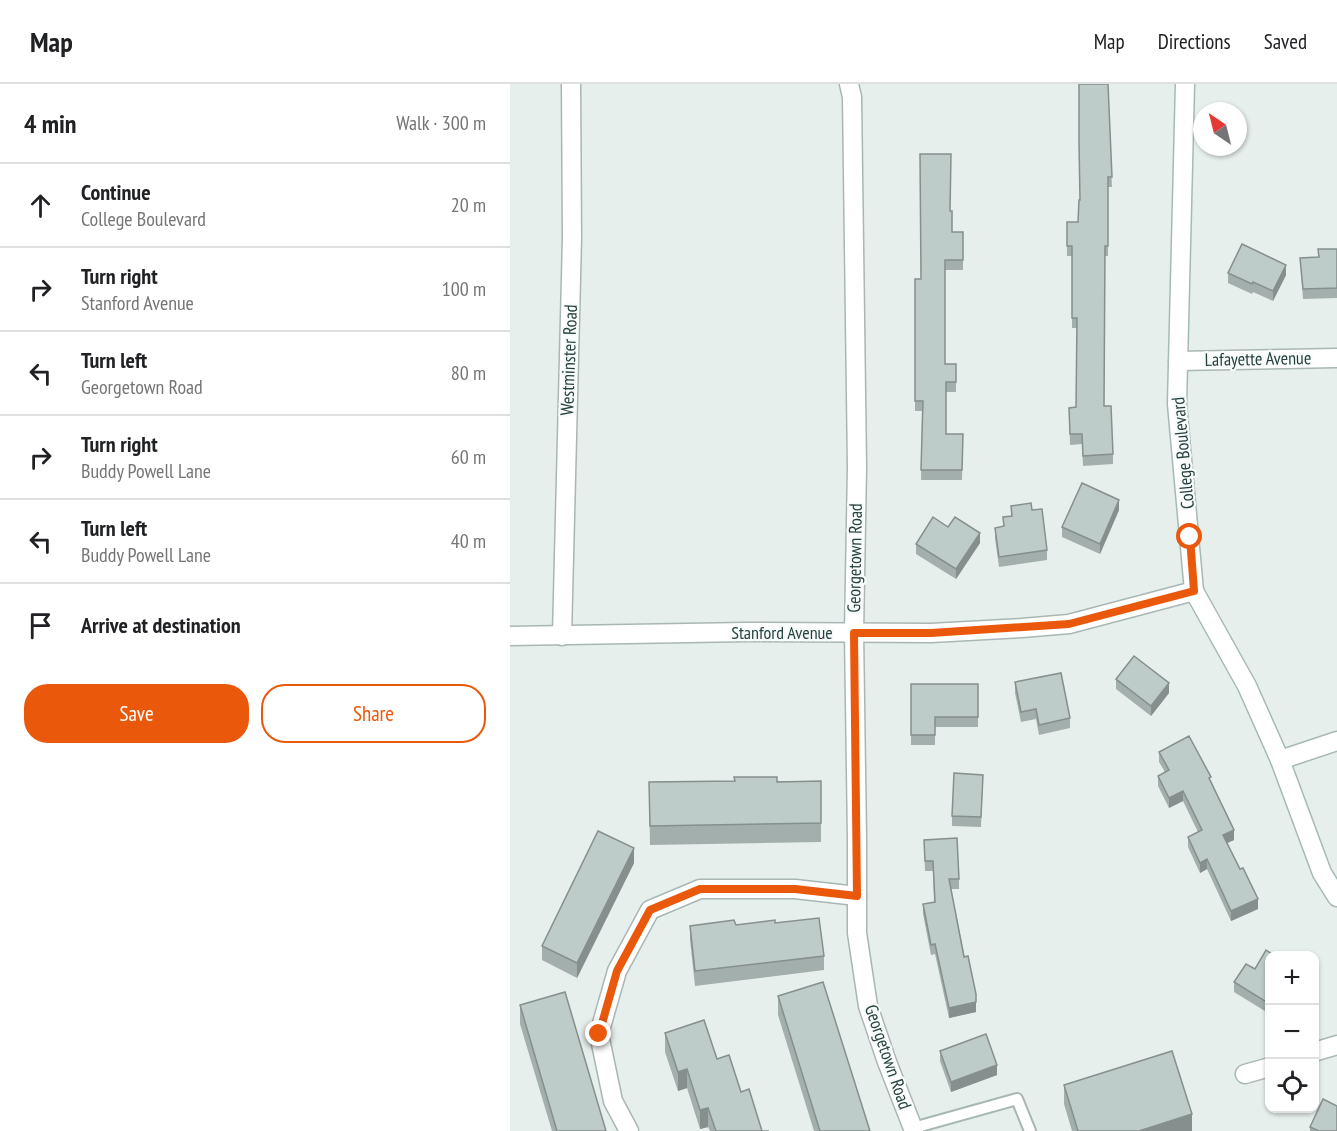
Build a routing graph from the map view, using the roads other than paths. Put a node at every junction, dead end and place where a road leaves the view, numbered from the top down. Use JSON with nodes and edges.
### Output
{"nodes":[{"id":1,"x":571,"y":84,"type":"edge"},
{"id":2,"x":849,"y":84,"type":"edge"},
{"id":3,"x":1185,"y":84,"type":"edge"},
{"id":4,"x":1337,"y":358,"type":"edge"},
{"id":5,"x":1178,"y":361,"type":"junction"},
{"id":6,"x":1194,"y":591,"type":"junction"},
{"id":7,"x":854,"y":633,"type":"junction"},
{"id":8,"x":510,"y":636,"type":"edge"},
{"id":9,"x":562,"y":636,"type":"junction"},
{"id":10,"x":1337,"y":741,"type":"edge"},
{"id":11,"x":1280,"y":760,"type":"junction"},
{"id":12,"x":857,"y":896,"type":"junction"},
{"id":13,"x":1337,"y":897,"type":"edge"},
{"id":14,"x":1337,"y":1045,"type":"edge"},
{"id":15,"x":1319,"y":1050,"type":"edge"},
{"id":16,"x":1265,"y":1067,"type":"edge"},
{"id":17,"x":1245,"y":1074,"type":"dead end"},
{"id":18,"x":914,"y":1130,"type":"edge"},
{"id":19,"x":629,"y":1131,"type":"edge"},
{"id":20,"x":1030,"y":1131,"type":"edge"}],
"edges":[{"from":1,"to":9,"type":"street","name":"Westminster Road"},
{"from":2,"to":7,"type":"street","name":"Georgetown Road"},
{"from":3,"to":5,"type":"street","name":"College Boulevard"},
{"from":4,"to":5,"type":"street","name":"Lafayette Avenue"},
{"from":5,"to":6,"type":"street","name":"College Boulevard"},
{"from":6,"to":7,"type":"street","name":"Stanford Avenue"},
{"from":6,"to":11,"type":"street","name":"College Boulevard"},
{"from":7,"to":9,"type":"street","name":"Stanford Avenue"},
{"from":7,"to":12,"type":"street","name":"Georgetown Road"},
{"from":8,"to":9,"type":"street","name":"Stanford Avenue"},
{"from":10,"to":11,"type":"street"},
{"from":11,"to":13,"type":"street","name":"College Boulevard"},
{"from":12,"to":18,"type":"street","name":"Georgetown Road"},
{"from":12,"to":19,"type":"street"},
{"from":14,"to":15,"type":"street"},
{"from":16,"to":17,"type":"street"},
{"from":18,"to":20,"type":"lane"}]}
